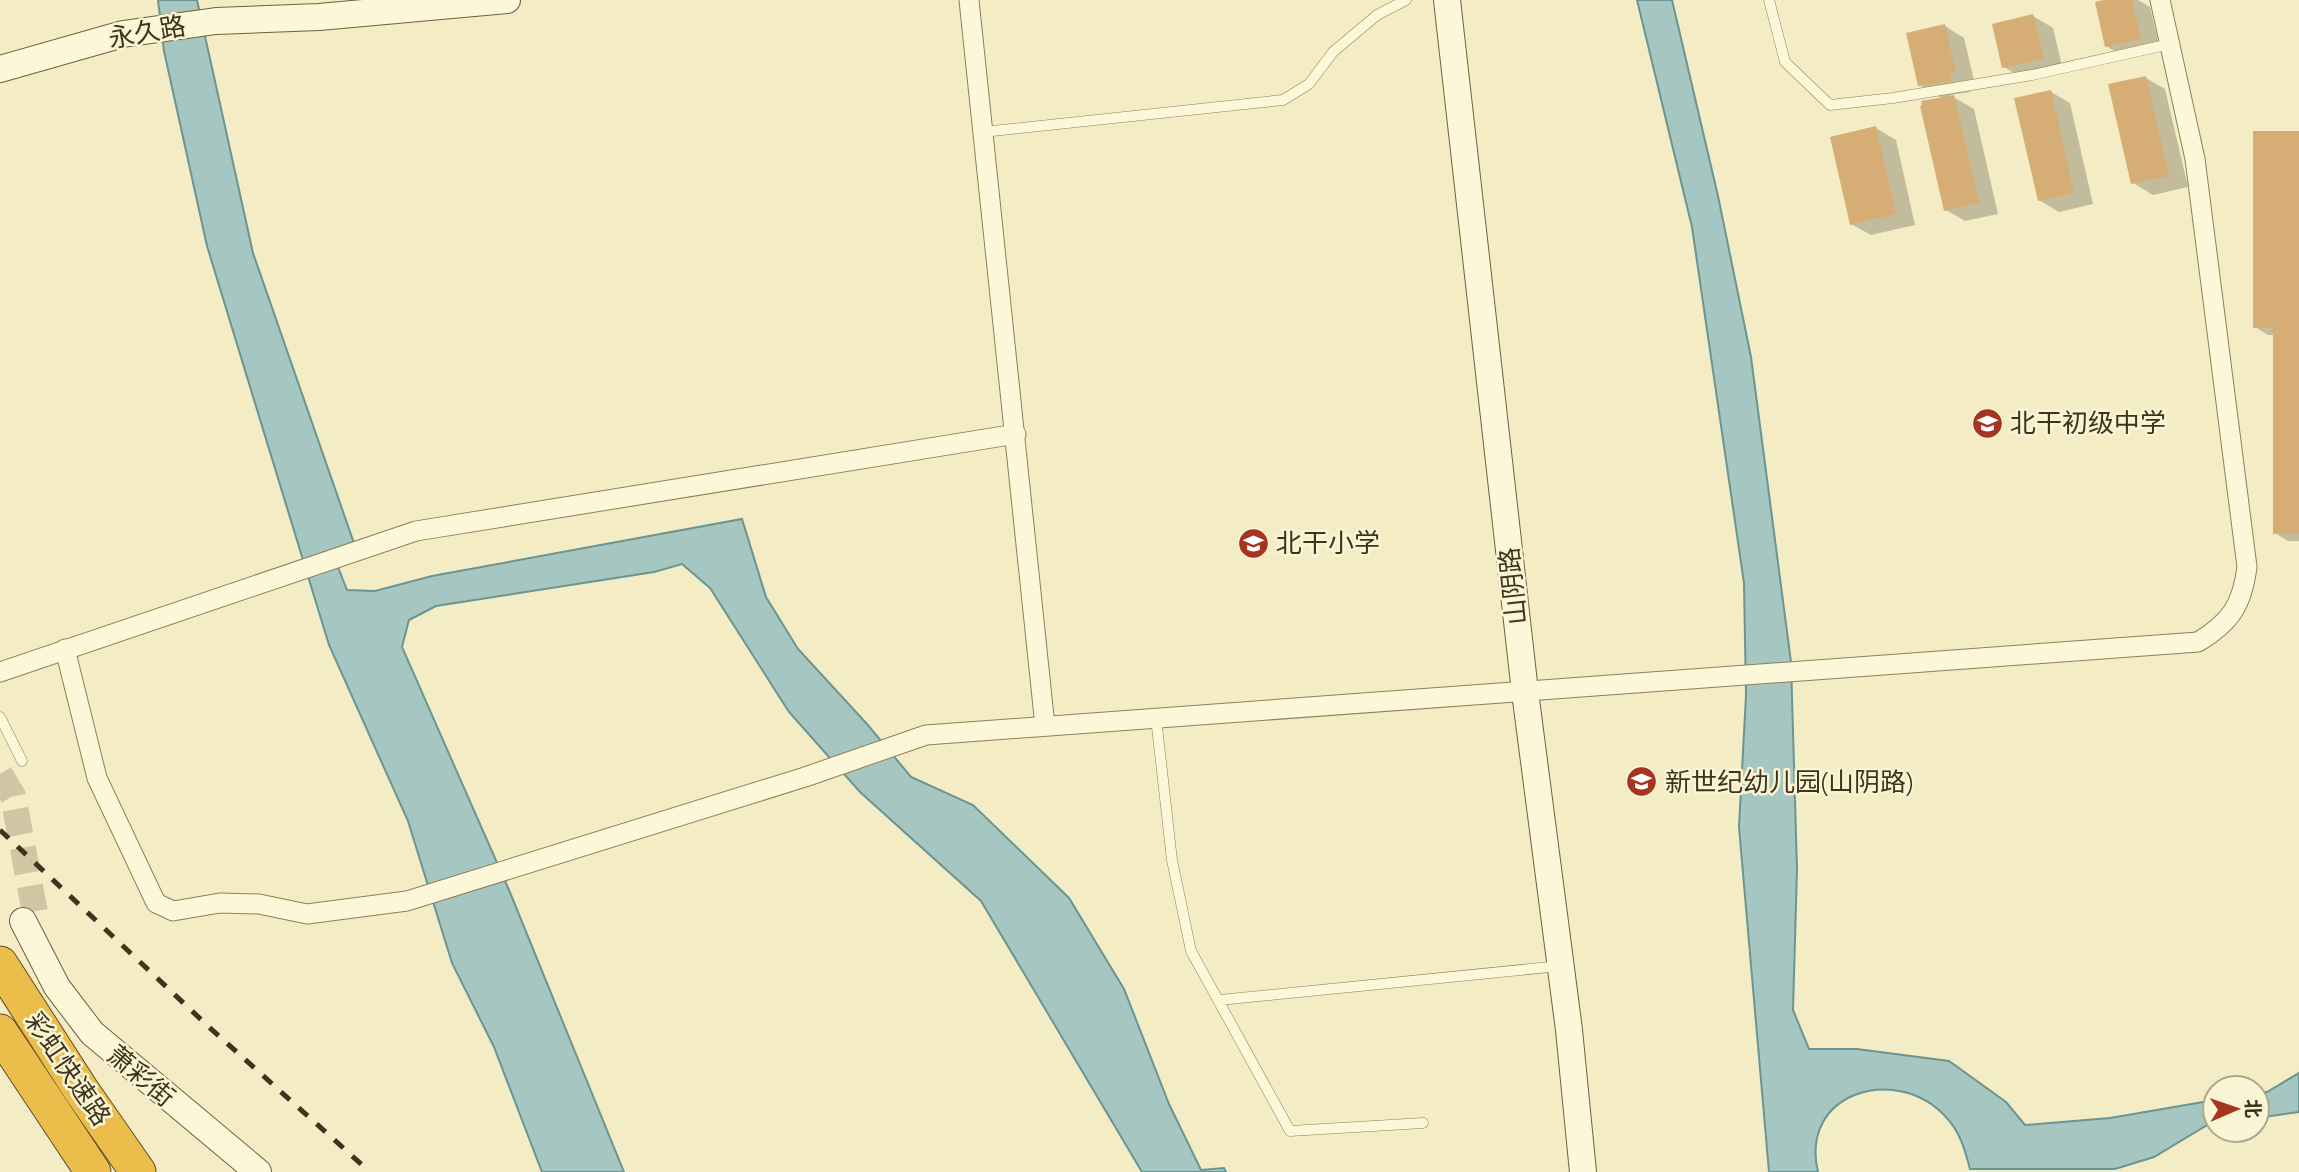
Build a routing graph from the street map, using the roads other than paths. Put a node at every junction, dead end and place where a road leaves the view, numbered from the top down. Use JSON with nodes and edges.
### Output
{"nodes":[{"id":1,"x":507,"y":0,"type":"edge"},
{"id":2,"x":969,"y":0,"type":"edge"},
{"id":3,"x":1406,"y":0,"type":"edge"},
{"id":4,"x":1447,"y":0,"type":"edge"},
{"id":5,"x":1769,"y":0,"type":"edge"},
{"id":6,"x":2160,"y":0,"type":"edge"},
{"id":7,"x":2169,"y":44,"type":"junction"},
{"id":8,"x":0,"y":69,"type":"edge"},
{"id":9,"x":983,"y":132,"type":"junction"},
{"id":10,"x":1016,"y":434,"type":"junction"},
{"id":11,"x":65,"y":649,"type":"junction"},
{"id":12,"x":0,"y":672,"type":"edge"},
{"id":13,"x":1525,"y":692,"type":"junction"},
{"id":14,"x":0,"y":716,"type":"edge"},
{"id":15,"x":1156,"y":718,"type":"junction"},
{"id":16,"x":1045,"y":726,"type":"junction"},
{"id":17,"x":22,"y":761,"type":"dead end"},
{"id":18,"x":29,"y":919,"type":"tunnel mouth"},
{"id":19,"x":0,"y":964,"type":"edge"},
{"id":20,"x":1560,"y":966,"type":"junction"},
{"id":21,"x":1220,"y":1000,"type":"junction"},
{"id":22,"x":0,"y":1032,"type":"edge"},
{"id":23,"x":1423,"y":1123,"type":"dead end"},
{"id":24,"x":93,"y":1172,"type":"edge"},
{"id":25,"x":138,"y":1172,"type":"edge"},
{"id":26,"x":258,"y":1172,"type":"edge"},
{"id":27,"x":1583,"y":1172,"type":"edge"}],
"edges":[{"from":1,"to":8,"type":"main road","name":"永久路"},
{"from":2,"to":9,"type":"street"},
{"from":3,"to":9,"type":"lane"},
{"from":4,"to":13,"type":"main road","name":"山阴路"},
{"from":5,"to":7,"type":"lane"},
{"from":6,"to":7,"type":"street"},
{"from":7,"to":13,"type":"street"},
{"from":9,"to":10,"type":"street"},
{"from":10,"to":11,"type":"street"},
{"from":10,"to":16,"type":"street"},
{"from":11,"to":12,"type":"street"},
{"from":11,"to":16,"type":"street"},
{"from":13,"to":15,"type":"street"},
{"from":13,"to":20,"type":"main road","name":"山阴路"},
{"from":14,"to":17,"type":"lane"},
{"from":15,"to":16,"type":"street"},
{"from":15,"to":21,"type":"lane"},
{"from":18,"to":26,"type":"main road","name":"萧彩街"},
{"from":19,"to":25,"type":"highway","name":"彩虹快速路"},
{"from":20,"to":21,"type":"lane"},
{"from":20,"to":27,"type":"main road","name":"山阴路"},
{"from":21,"to":23,"type":"lane"},
{"from":22,"to":24,"type":"highway","name":"彩虹快速路"}]}
